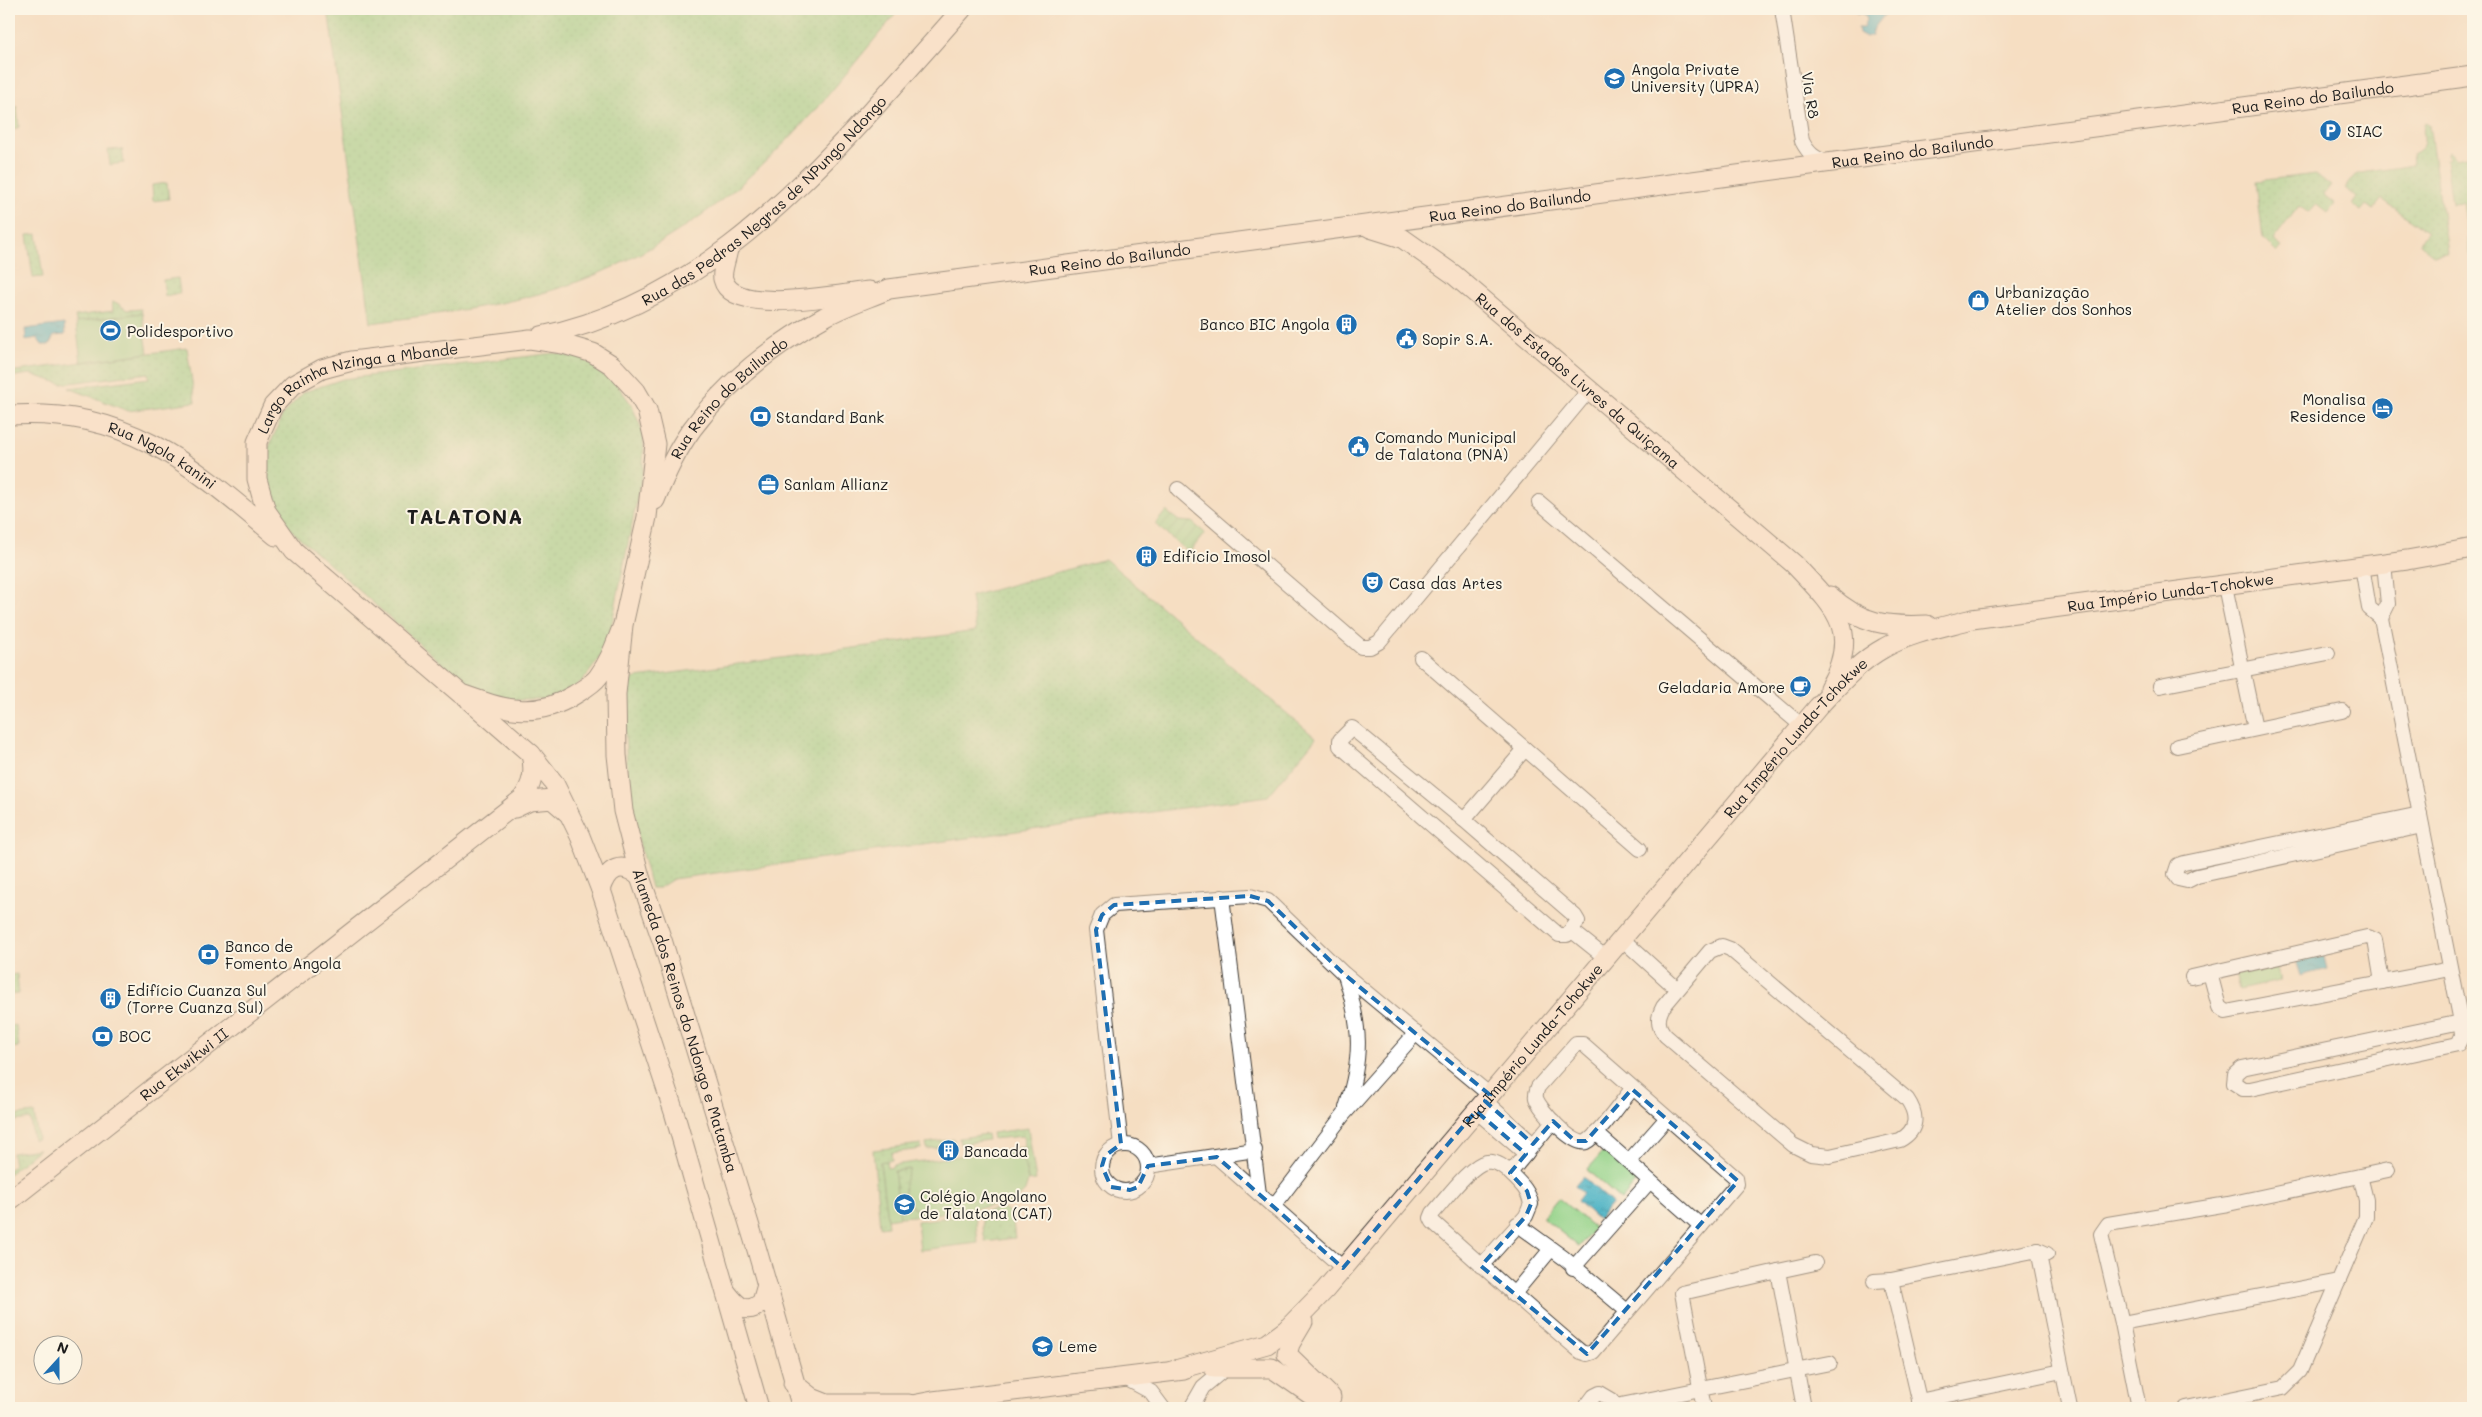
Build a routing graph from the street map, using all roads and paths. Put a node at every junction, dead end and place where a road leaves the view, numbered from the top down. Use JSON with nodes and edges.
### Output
{"nodes":[{"id":1,"x":962,"y":9,"type":"edge"},
{"id":2,"x":1782,"y":9,"type":"edge"},
{"id":3,"x":2473,"y":76,"type":"edge"},
{"id":4,"x":1838,"y":163,"type":"junction"},
{"id":5,"x":1347,"y":228,"type":"junction"},
{"id":6,"x":728,"y":249,"type":"junction"},
{"id":7,"x":889,"y":289,"type":"junction"},
{"id":8,"x":530,"y":339,"type":"junction"},
{"id":9,"x":1589,"y":390,"type":"junction"},
{"id":10,"x":9,"y":415,"type":"edge"},
{"id":11,"x":1178,"y":489,"type":"dead end"},
{"id":12,"x":1539,"y":502,"type":"dead end"},
{"id":13,"x":647,"y":517,"type":"junction"},
{"id":14,"x":2473,"y":548,"type":"edge"},
{"id":15,"x":294,"y":551,"type":"junction"},
{"id":16,"x":2384,"y":563,"type":"junction"},
{"id":17,"x":1794,"y":564,"type":"junction"},
{"id":18,"x":2362,"y":566,"type":"junction"},
{"id":19,"x":2225,"y":586,"type":"junction"},
{"id":20,"x":2381,"y":618,"type":"junction"},
{"id":21,"x":1972,"y":619,"type":"junction"},
{"id":22,"x":623,"y":625,"type":"junction"},
{"id":23,"x":2328,"y":653,"type":"dead end"},
{"id":24,"x":1421,"y":658,"type":"dead end"},
{"id":25,"x":2242,"y":670,"type":"junction"},
{"id":26,"x":2160,"y":686,"type":"dead end"},
{"id":27,"x":462,"y":694,"type":"junction"},
{"id":28,"x":1818,"y":707,"type":"junction"},
{"id":29,"x":2342,"y":711,"type":"dead end"},
{"id":30,"x":1802,"y":726,"type":"junction"},
{"id":31,"x":2255,"y":730,"type":"junction"},
{"id":32,"x":2177,"y":746,"type":"dead end"},
{"id":33,"x":1525,"y":748,"type":"junction"},
{"id":34,"x":531,"y":754,"type":"junction"},
{"id":35,"x":500,"y":816,"type":"junction"},
{"id":36,"x":573,"y":818,"type":"junction"},
{"id":37,"x":1464,"y":820,"type":"junction"},
{"id":38,"x":2421,"y":820,"type":"junction"},
{"id":39,"x":1640,"y":849,"type":"dead end"},
{"id":40,"x":640,"y":877,"type":"junction"},
{"id":41,"x":601,"y":890,"type":"junction"},
{"id":42,"x":1222,"y":897,"type":"junction"},
{"id":43,"x":1571,"y":930,"type":"junction"},
{"id":44,"x":1622,"y":939,"type":"junction"},
{"id":45,"x":1606,"y":958,"type":"junction"},
{"id":46,"x":2450,"y":969,"type":"junction"},
{"id":47,"x":2210,"y":973,"type":"junction"},
{"id":48,"x":1344,"y":974,"type":"junction"},
{"id":49,"x":2192,"y":977,"type":"dead end"},
{"id":50,"x":2382,"y":982,"type":"junction"},
{"id":51,"x":1676,"y":988,"type":"junction"},
{"id":52,"x":2461,"y":1022,"type":"junction"},
{"id":53,"x":1416,"y":1033,"type":"junction"},
{"id":54,"x":1632,"y":1089,"type":"junction"},
{"id":55,"x":1484,"y":1102,"type":"junction"},
{"id":56,"x":1344,"y":1114,"type":"junction"},
{"id":57,"x":1667,"y":1118,"type":"junction"},
{"id":58,"x":1553,"y":1121,"type":"junction"},
{"id":59,"x":1596,"y":1133,"type":"junction"},
{"id":60,"x":1121,"y":1145,"type":"junction"},
{"id":61,"x":1530,"y":1149,"type":"junction"},
{"id":62,"x":1255,"y":1150,"type":"junction"},
{"id":63,"x":1217,"y":1157,"type":"junction"},
{"id":64,"x":1629,"y":1161,"type":"junction"},
{"id":65,"x":1148,"y":1166,"type":"junction"},
{"id":66,"x":2388,"y":1170,"type":"dead end"},
{"id":67,"x":1510,"y":1173,"type":"junction"},
{"id":68,"x":2360,"y":1176,"type":"junction"},
{"id":69,"x":1650,"y":1182,"type":"junction"},
{"id":70,"x":1259,"y":1194,"type":"junction"},
{"id":71,"x":9,"y":1201,"type":"edge"},
{"id":72,"x":1273,"y":1207,"type":"junction"},
{"id":73,"x":1517,"y":1224,"type":"junction"},
{"id":74,"x":1701,"y":1226,"type":"junction"},
{"id":75,"x":1551,"y":1249,"type":"junction"},
{"id":76,"x":1814,"y":1263,"type":"dead end"},
{"id":77,"x":1481,"y":1266,"type":"junction"},
{"id":78,"x":1344,"y":1268,"type":"junction"},
{"id":79,"x":1573,"y":1268,"type":"junction"},
{"id":80,"x":1778,"y":1271,"type":"junction"},
{"id":81,"x":1891,"y":1280,"type":"junction"},
{"id":82,"x":1874,"y":1281,"type":"dead end"},
{"id":83,"x":2339,"y":1281,"type":"junction"},
{"id":84,"x":767,"y":1285,"type":"junction"},
{"id":85,"x":1325,"y":1290,"type":"junction"},
{"id":86,"x":726,"y":1292,"type":"junction"},
{"id":87,"x":1513,"y":1295,"type":"junction"},
{"id":88,"x":1627,"y":1311,"type":"junction"},
{"id":89,"x":2122,"y":1323,"type":"junction"},
{"id":90,"x":1267,"y":1344,"type":"junction"},
{"id":91,"x":1287,"y":1354,"type":"junction"},
{"id":92,"x":1830,"y":1363,"type":"dead end"},
{"id":93,"x":1227,"y":1366,"type":"junction"},
{"id":94,"x":1272,"y":1368,"type":"junction"},
{"id":95,"x":1795,"y":1370,"type":"junction"},
{"id":96,"x":1172,"y":1371,"type":"junction"},
{"id":97,"x":2062,"y":1371,"type":"junction"},
{"id":98,"x":1127,"y":1379,"type":"junction"},
{"id":99,"x":793,"y":1383,"type":"junction"},
{"id":100,"x":1699,"y":1388,"type":"junction"},
{"id":101,"x":918,"y":1404,"type":"junction"},
{"id":102,"x":1920,"y":1404,"type":"edge"},
{"id":103,"x":1589,"y":1405,"type":"edge"},
{"id":104,"x":1616,"y":1407,"type":"edge"},
{"id":105,"x":759,"y":1408,"type":"edge"},
{"id":106,"x":802,"y":1408,"type":"edge"},
{"id":107,"x":896,"y":1408,"type":"edge"},
{"id":108,"x":1163,"y":1408,"type":"edge"},
{"id":109,"x":1190,"y":1408,"type":"edge"},
{"id":110,"x":1330,"y":1408,"type":"edge"},
{"id":111,"x":1343,"y":1408,"type":"edge"},
{"id":112,"x":1704,"y":1408,"type":"edge"},
{"id":113,"x":1804,"y":1408,"type":"edge"},
{"id":114,"x":2070,"y":1408,"type":"edge"},
{"id":115,"x":2139,"y":1408,"type":"edge"},
{"id":116,"x":2186,"y":1408,"type":"edge"}],
"edges":[{"from":1,"to":6,"type":"main road","name":"Rua das Pedras Negras de NPungo Ndongo"},
{"from":2,"to":4,"type":"street","name":"Via R8"},
{"from":3,"to":4,"type":"main road","name":"Rua Reino do Bailundo"},
{"from":4,"to":5,"type":"main road","name":"Rua Reino do Bailundo"},
{"from":5,"to":7,"type":"main road","name":"Rua Reino do Bailundo"},
{"from":5,"to":9,"type":"main road","name":"Rua dos Estados Livres da Quiçama"},
{"from":6,"to":7,"type":"main road"},
{"from":6,"to":8,"type":"main road","name":"Rua das Pedras Negras de NPungo Ndongo"},
{"from":7,"to":13,"type":"main road","name":"Rua Reino do Bailundo"},
{"from":8,"to":13,"type":"main road","name":"Largo Rainha Nzinga a Mbande"},
{"from":8,"to":15,"type":"main road","name":"Largo Rainha Nzinga a Mbande"},
{"from":9,"to":11,"type":"street"},
{"from":9,"to":17,"type":"main road","name":"Rua dos Estados Livres da Quiçama"},
{"from":10,"to":15,"type":"main road","name":"Rua Ngola kanini"},
{"from":12,"to":30,"type":"street"},
{"from":13,"to":22,"type":"main road","name":"Largo Rainha Nzinga a Mbande"},
{"from":14,"to":16,"type":"main road","name":"Rua Império Lunda-Tchokwe"},
{"from":15,"to":27,"type":"main road","name":"Largo Rainha Nzinga a Mbande"},
{"from":16,"to":18,"type":"main road","name":"Rua Império Lunda-Tchokwe"},
{"from":16,"to":20,"type":"street"},
{"from":17,"to":21,"type":"main road","name":"Rua dos Estados Livres da Quiçama"},
{"from":17,"to":28,"type":"main road","name":"Rua dos Estados Livres da Quiçama"},
{"from":18,"to":19,"type":"main road","name":"Rua Império Lunda-Tchokwe"},
{"from":18,"to":20,"type":"street"},
{"from":19,"to":21,"type":"main road","name":"Rua Império Lunda-Tchokwe"},
{"from":19,"to":25,"type":"street"},
{"from":20,"to":38,"type":"street"},
{"from":21,"to":28,"type":"main road","name":"Rua Império Lunda-Tchokwe"},
{"from":22,"to":27,"type":"main road","name":"Largo Rainha Nzinga a Mbande"},
{"from":22,"to":40,"type":"main road","name":"Alameda dos Reinos do Ndongo e Matamba"},
{"from":23,"to":25,"type":"street"},
{"from":24,"to":33,"type":"street"},
{"from":25,"to":26,"type":"street"},
{"from":25,"to":31,"type":"street"},
{"from":27,"to":34,"type":"main road"},
{"from":28,"to":30,"type":"main road","name":"Rua Império Lunda-Tchokwe"},
{"from":29,"to":31,"type":"street"},
{"from":30,"to":44,"type":"main road","name":"Rua Império Lunda-Tchokwe"},
{"from":31,"to":32,"type":"street"},
{"from":33,"to":37,"type":"street"},
{"from":33,"to":39,"type":"street"},
{"from":34,"to":35,"type":"main road","name":"Rua Ekwikwi II"},
{"from":34,"to":36,"type":"main road"},
{"from":35,"to":36,"type":"main road","name":"Rua Ekwikwi II"},
{"from":35,"to":71,"type":"main road","name":"Rua Ekwikwi II"},
{"from":36,"to":41,"type":"main road"},
{"from":37,"to":43,"type":"street"},
{"from":37,"to":43,"type":"street"},
{"from":38,"to":38,"type":"street"},
{"from":38,"to":46,"type":"street"},
{"from":40,"to":41,"type":"main road"},
{"from":40,"to":84,"type":"main road","name":"Alameda dos Reinos do Ndongo e Matamba"},
{"from":41,"to":86,"type":"main road"},
{"from":42,"to":48,"type":"street"},
{"from":42,"to":60,"type":"street"},
{"from":42,"to":62,"type":"street"},
{"from":43,"to":45,"type":"street"},
{"from":44,"to":45,"type":"main road","name":"Rua Império Lunda-Tchokwe"},
{"from":44,"to":51,"type":"street"},
{"from":45,"to":55,"type":"main road","name":"Rua Império Lunda-Tchokwe"},
{"from":46,"to":50,"type":"street"},
{"from":46,"to":52,"type":"street"},
{"from":47,"to":49,"type":"street"},
{"from":47,"to":50,"type":"street"},
{"from":47,"to":50,"type":"street"},
{"from":48,"to":53,"type":"street"},
{"from":48,"to":56,"type":"street"},
{"from":51,"to":51,"type":"street"},
{"from":52,"to":52,"type":"street"},
{"from":53,"to":55,"type":"street"},
{"from":53,"to":56,"type":"street"},
{"from":54,"to":57,"type":"street"},
{"from":54,"to":58,"type":"street"},
{"from":54,"to":59,"type":"street"},
{"from":55,"to":61,"type":"street"},
{"from":55,"to":78,"type":"main road","name":"Rua Império Lunda-Tchokwe"},
{"from":56,"to":72,"type":"street"},
{"from":57,"to":64,"type":"street"},
{"from":57,"to":74,"type":"street"},
{"from":58,"to":59,"type":"street"},
{"from":58,"to":61,"type":"street"},
{"from":59,"to":64,"type":"street"},
{"from":60,"to":65,"type":"street"},
{"from":60,"to":65,"type":"street"},
{"from":61,"to":67,"type":"street"},
{"from":62,"to":63,"type":"street"},
{"from":62,"to":70,"type":"street"},
{"from":63,"to":65,"type":"street"},
{"from":63,"to":70,"type":"street"},
{"from":64,"to":69,"type":"street"},
{"from":66,"to":68,"type":"street"},
{"from":67,"to":73,"type":"street"},
{"from":67,"to":77,"type":"street"},
{"from":68,"to":83,"type":"street"},
{"from":68,"to":89,"type":"street"},
{"from":69,"to":74,"type":"street"},
{"from":69,"to":79,"type":"street"},
{"from":70,"to":72,"type":"street"},
{"from":72,"to":78,"type":"street"},
{"from":73,"to":75,"type":"street"},
{"from":73,"to":77,"type":"street"},
{"from":74,"to":88,"type":"street"},
{"from":75,"to":79,"type":"street"},
{"from":75,"to":87,"type":"street"},
{"from":76,"to":80,"type":"street"},
{"from":77,"to":87,"type":"street"},
{"from":78,"to":85,"type":"main road","name":"Rua Império Lunda-Tchokwe"},
{"from":79,"to":88,"type":"street"},
{"from":80,"to":95,"type":"street"},
{"from":80,"to":100,"type":"street"},
{"from":81,"to":82,"type":"street"},
{"from":81,"to":97,"type":"street"},
{"from":81,"to":102,"type":"street"},
{"from":83,"to":89,"type":"street"},
{"from":83,"to":116,"type":"street"},
{"from":84,"to":86,"type":"main road"},
{"from":84,"to":99,"type":"main road","name":"Alameda dos Reinos do Ndongo e Matamba"},
{"from":85,"to":90,"type":"main road","name":"Rua Império Lunda-Tchokwe"},
{"from":85,"to":91,"type":"main road","name":"Rua Império Lunda-Tchokwe"},
{"from":86,"to":105,"type":"main road"},
{"from":87,"to":88,"type":"street"},
{"from":89,"to":115,"type":"street"},
{"from":90,"to":91,"type":"main road"},
{"from":90,"to":94,"type":"main road"},
{"from":90,"to":96,"type":"main road","name":"Rua Império Lunda-Tchokwe"},
{"from":91,"to":94,"type":"main road","name":"Rua Império Lunda-Tchokwe"},
{"from":91,"to":111,"type":"main road"},
{"from":92,"to":95,"type":"street"},
{"from":93,"to":94,"type":"main road","name":"Rua Império Lunda-Tchokwe"},
{"from":93,"to":96,"type":"main road","name":"Rua Império Lunda-Tchokwe"},
{"from":93,"to":109,"type":"street"},
{"from":94,"to":110,"type":"main road"},
{"from":95,"to":100,"type":"street"},
{"from":95,"to":113,"type":"street"},
{"from":96,"to":98,"type":"main road","name":"Rua Império Lunda-Tchokwe"},
{"from":97,"to":102,"type":"street"},
{"from":97,"to":114,"type":"street"},
{"from":98,"to":101,"type":"main road","name":"Rua Império Lunda-Tchokwe"},
{"from":98,"to":108,"type":"street"},
{"from":99,"to":101,"type":"main road","name":"Rua Império Lunda-Tchokwe"},
{"from":99,"to":106,"type":"main road","name":"Alameda dos Reinos do Ndongo e Matamba"},
{"from":100,"to":104,"type":"street"},
{"from":100,"to":112,"type":"street"},
{"from":101,"to":107,"type":"main road","name":"Rua Império Lunda-Tchokwe"},
{"from":103,"to":104,"type":"street"}]}
